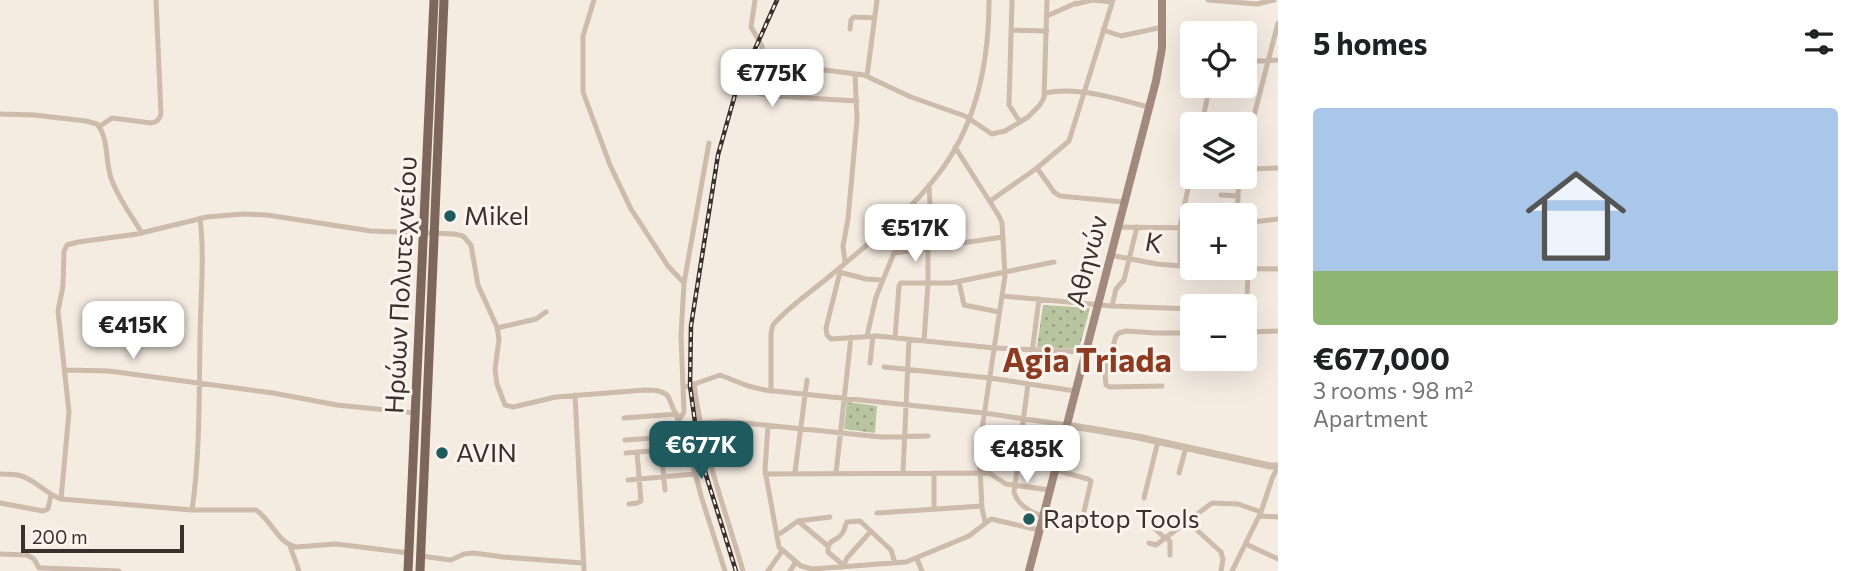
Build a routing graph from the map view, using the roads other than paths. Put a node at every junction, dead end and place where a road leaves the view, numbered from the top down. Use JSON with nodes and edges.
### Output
{"nodes":[{"id":1,"x":156,"y":0,"type":"edge"},
{"id":2,"x":434,"y":0,"type":"edge"},
{"id":3,"x":444,"y":0,"type":"edge"},
{"id":4,"x":594,"y":0,"type":"edge"},
{"id":5,"x":755,"y":0,"type":"edge"},
{"id":6,"x":877,"y":0,"type":"edge"},
{"id":7,"x":989,"y":0,"type":"edge"},
{"id":8,"x":1012,"y":0,"type":"edge"},
{"id":9,"x":1047,"y":0,"type":"edge"},
{"id":10,"x":1162,"y":0,"type":"edge"},
{"id":11,"x":1208,"y":0,"type":"edge"},
{"id":12,"x":1274,"y":0,"type":"edge"},
{"id":13,"x":1112,"y":1,"type":"edge"},
{"id":14,"x":1077,"y":2,"type":"edge"},
{"id":15,"x":1047,"y":16,"type":"junction"},
{"id":16,"x":875,"y":18,"type":"junction"},
{"id":17,"x":1278,"y":23,"type":"edge"},
{"id":18,"x":1163,"y":27,"type":"junction"},
{"id":19,"x":850,"y":29,"type":"dead end"},
{"id":20,"x":1012,"y":30,"type":"junction"},
{"id":21,"x":1103,"y":30,"type":"junction"},
{"id":22,"x":1047,"y":31,"type":"junction"},
{"id":23,"x":1268,"y":60,"type":"junction"},
{"id":24,"x":1278,"y":61,"type":"edge"},
{"id":25,"x":1257,"y":62,"type":"edge"},
{"id":26,"x":775,"y":64,"type":"junction"},
{"id":27,"x":855,"y":74,"type":"junction"},
{"id":28,"x":867,"y":76,"type":"junction"},
{"id":29,"x":1045,"y":93,"type":"junction"},
{"id":30,"x":1083,"y":93,"type":"junction"},
{"id":31,"x":857,"y":101,"type":"junction"},
{"id":32,"x":1149,"y":107,"type":"junction"},
{"id":33,"x":1255,"y":112,"type":"edge"},
{"id":34,"x":0,"y":114,"type":"edge"},
{"id":35,"x":969,"y":118,"type":"junction"},
{"id":36,"x":1020,"y":122,"type":"junction"},
{"id":37,"x":100,"y":126,"type":"junction"},
{"id":38,"x":709,"y":143,"type":"dead end"},
{"id":39,"x":956,"y":148,"type":"junction"},
{"id":40,"x":1037,"y":168,"type":"junction"},
{"id":41,"x":1278,"y":168,"type":"edge"},
{"id":42,"x":1257,"y":169,"type":"edge"},
{"id":43,"x":929,"y":185,"type":"junction"},
{"id":44,"x":1238,"y":189,"type":"edge"},
{"id":45,"x":1221,"y":195,"type":"dead end"},
{"id":46,"x":1238,"y":196,"type":"junction"},
{"id":47,"x":990,"y":201,"type":"junction"},
{"id":48,"x":1124,"y":202,"type":"junction"},
{"id":49,"x":1238,"y":203,"type":"edge"},
{"id":50,"x":201,"y":218,"type":"junction"},
{"id":51,"x":1278,"y":219,"type":"edge"},
{"id":52,"x":1257,"y":222,"type":"edge"},
{"id":53,"x":1117,"y":227,"type":"junction"},
{"id":54,"x":1137,"y":228,"type":"junction"},
{"id":55,"x":1180,"y":228,"type":"edge"},
{"id":56,"x":142,"y":233,"type":"junction"},
{"id":57,"x":429,"y":233,"type":"junction"},
{"id":58,"x":1003,"y":237,"type":"junction"},
{"id":59,"x":928,"y":247,"type":"junction"},
{"id":60,"x":1110,"y":255,"type":"junction"},
{"id":61,"x":1128,"y":257,"type":"junction"},
{"id":62,"x":845,"y":262,"type":"junction"},
{"id":63,"x":1054,"y":262,"type":"dead end"},
{"id":64,"x":1180,"y":266,"type":"edge"},
{"id":65,"x":1257,"y":269,"type":"edge"},
{"id":66,"x":1278,"y":269,"type":"edge"},
{"id":67,"x":838,"y":271,"type":"junction"},
{"id":68,"x":1005,"y":273,"type":"junction"},
{"id":69,"x":881,"y":280,"type":"junction"},
{"id":70,"x":959,"y":282,"type":"junction"},
{"id":71,"x":684,"y":283,"type":"junction"},
{"id":72,"x":928,"y":283,"type":"junction"},
{"id":73,"x":1101,"y":290,"type":"junction"},
{"id":74,"x":1114,"y":293,"type":"junction"},
{"id":75,"x":1002,"y":296,"type":"junction"},
{"id":76,"x":1039,"y":299,"type":"junction"},
{"id":77,"x":1097,"y":304,"type":"junction"},
{"id":78,"x":1112,"y":306,"type":"junction"},
{"id":79,"x":1180,"y":309,"type":"edge"},
{"id":80,"x":546,"y":312,"type":"dead end"},
{"id":81,"x":999,"y":312,"type":"junction"},
{"id":82,"x":497,"y":328,"type":"junction"},
{"id":83,"x":1278,"y":331,"type":"edge"},
{"id":84,"x":1257,"y":332,"type":"edge"},
{"id":85,"x":1180,"y":333,"type":"edge"},
{"id":86,"x":870,"y":336,"type":"junction"},
{"id":87,"x":851,"y":337,"type":"junction"},
{"id":88,"x":895,"y":338,"type":"junction"},
{"id":89,"x":909,"y":339,"type":"junction"},
{"id":90,"x":925,"y":341,"type":"junction"},
{"id":91,"x":994,"y":348,"type":"junction"},
{"id":92,"x":1033,"y":350,"type":"junction"},
{"id":93,"x":1085,"y":352,"type":"junction"},
{"id":94,"x":870,"y":363,"type":"dead end"},
{"id":95,"x":884,"y":367,"type":"dead end"},
{"id":96,"x":907,"y":369,"type":"junction"},
{"id":97,"x":65,"y":370,"type":"junction"},
{"id":98,"x":990,"y":378,"type":"junction"},
{"id":99,"x":807,"y":380,"type":"dead end"},
{"id":100,"x":200,"y":384,"type":"junction"},
{"id":101,"x":694,"y":384,"type":"junction"},
{"id":102,"x":1029,"y":384,"type":"junction"},
{"id":103,"x":1162,"y":386,"type":"dead end"},
{"id":104,"x":683,"y":388,"type":"junction"},
{"id":105,"x":771,"y":391,"type":"junction"},
{"id":106,"x":1075,"y":391,"type":"junction"},
{"id":107,"x":806,"y":394,"type":"junction"},
{"id":108,"x":575,"y":396,"type":"junction"},
{"id":109,"x":845,"y":398,"type":"junction"},
{"id":110,"x":905,"y":405,"type":"junction"},
{"id":111,"x":416,"y":412,"type":"junction"},
{"id":112,"x":984,"y":413,"type":"junction"},
{"id":113,"x":678,"y":417,"type":"junction"},
{"id":114,"x":624,"y":418,"type":"dead end"},
{"id":115,"x":1024,"y":419,"type":"junction"},
{"id":116,"x":700,"y":423,"type":"junction"},
{"id":117,"x":768,"y":425,"type":"junction"},
{"id":118,"x":1067,"y":425,"type":"junction"},
{"id":119,"x":801,"y":429,"type":"junction"},
{"id":120,"x":841,"y":433,"type":"junction"},
{"id":121,"x":685,"y":436,"type":"junction"},
{"id":122,"x":904,"y":436,"type":"junction"},
{"id":123,"x":928,"y":436,"type":"dead end"},
{"id":124,"x":625,"y":440,"type":"dead end"},
{"id":125,"x":1158,"y":441,"type":"junction"},
{"id":126,"x":1186,"y":447,"type":"junction"},
{"id":127,"x":688,"y":448,"type":"junction"},
{"id":128,"x":979,"y":449,"type":"junction"},
{"id":129,"x":661,"y":450,"type":"junction"},
{"id":130,"x":637,"y":452,"type":"junction"},
{"id":131,"x":626,"y":453,"type":"dead end"},
{"id":132,"x":1019,"y":454,"type":"junction"},
{"id":133,"x":1058,"y":460,"type":"junction"},
{"id":134,"x":1278,"y":466,"type":"edge"},
{"id":135,"x":1055,"y":470,"type":"junction"},
{"id":136,"x":795,"y":472,"type":"junction"},
{"id":137,"x":980,"y":472,"type":"junction"},
{"id":138,"x":836,"y":473,"type":"junction"},
{"id":139,"x":1179,"y":473,"type":"dead end"},
{"id":140,"x":0,"y":474,"type":"edge"},
{"id":141,"x":695,"y":474,"type":"junction"},
{"id":142,"x":765,"y":474,"type":"junction"},
{"id":143,"x":903,"y":474,"type":"junction"},
{"id":144,"x":933,"y":474,"type":"junction"},
{"id":145,"x":664,"y":477,"type":"junction"},
{"id":146,"x":639,"y":479,"type":"junction"},
{"id":147,"x":628,"y":480,"type":"dead end"},
{"id":148,"x":1014,"y":485,"type":"junction"},
{"id":149,"x":665,"y":490,"type":"dead end"},
{"id":150,"x":1050,"y":490,"type":"junction"},
{"id":151,"x":51,"y":495,"type":"junction"},
{"id":152,"x":1144,"y":498,"type":"dead end"},
{"id":153,"x":61,"y":499,"type":"junction"},
{"id":154,"x":0,"y":503,"type":"edge"},
{"id":155,"x":629,"y":504,"type":"dead end"},
{"id":156,"x":982,"y":506,"type":"junction"},
{"id":157,"x":934,"y":509,"type":"junction"},
{"id":158,"x":192,"y":510,"type":"junction"},
{"id":159,"x":877,"y":513,"type":"dead end"},
{"id":160,"x":1260,"y":514,"type":"junction"},
{"id":161,"x":830,"y":517,"type":"dead end"},
{"id":162,"x":1278,"y":517,"type":"edge"},
{"id":163,"x":798,"y":521,"type":"junction"},
{"id":164,"x":1187,"y":521,"type":"junction"},
{"id":165,"x":985,"y":522,"type":"junction"},
{"id":166,"x":1041,"y":522,"type":"junction"},
{"id":167,"x":1155,"y":529,"type":"dead end"},
{"id":168,"x":871,"y":531,"type":"junction"},
{"id":169,"x":777,"y":534,"type":"junction"},
{"id":170,"x":1166,"y":538,"type":"junction"},
{"id":171,"x":1149,"y":543,"type":"dead end"},
{"id":172,"x":1246,"y":544,"type":"junction"},
{"id":173,"x":290,"y":546,"type":"junction"},
{"id":174,"x":828,"y":546,"type":"junction"},
{"id":175,"x":782,"y":551,"type":"junction"},
{"id":176,"x":409,"y":553,"type":"junction"},
{"id":177,"x":0,"y":554,"type":"edge"},
{"id":178,"x":1170,"y":555,"type":"dead end"},
{"id":179,"x":420,"y":556,"type":"junction"},
{"id":180,"x":917,"y":559,"type":"junction"},
{"id":181,"x":1278,"y":559,"type":"edge"},
{"id":182,"x":796,"y":562,"type":"junction"},
{"id":183,"x":583,"y":563,"type":"junction"},
{"id":184,"x":895,"y":563,"type":"junction"},
{"id":185,"x":843,"y":568,"type":"edge"},
{"id":186,"x":828,"y":570,"type":"edge"},
{"id":187,"x":119,"y":571,"type":"edge"},
{"id":188,"x":299,"y":571,"type":"edge"},
{"id":189,"x":408,"y":571,"type":"edge"},
{"id":190,"x":420,"y":571,"type":"edge"},
{"id":191,"x":584,"y":571,"type":"edge"},
{"id":192,"x":725,"y":571,"type":"edge"},
{"id":193,"x":743,"y":571,"type":"edge"},
{"id":194,"x":768,"y":571,"type":"edge"},
{"id":195,"x":790,"y":571,"type":"edge"},
{"id":196,"x":922,"y":571,"type":"edge"},
{"id":197,"x":1029,"y":571,"type":"edge"},
{"id":198,"x":1221,"y":571,"type":"edge"},
{"id":199,"x":1233,"y":571,"type":"edge"}],
"edges":[{"from":1,"to":37,"type":"street"},
{"from":2,"to":57,"type":"main road","name":"Ηρώων Πολυτεχνείου"},
{"from":3,"to":57,"type":"main road","name":"Ηρώων Πολυτεχνείου"},
{"from":4,"to":71,"type":"street"},
{"from":5,"to":26,"type":"street"},
{"from":6,"to":16,"type":"street"},
{"from":7,"to":35,"type":"street"},
{"from":8,"to":20,"type":"street"},
{"from":9,"to":15,"type":"street"},
{"from":10,"to":18,"type":"main road","name":"Αθηνών"},
{"from":11,"to":12,"type":"street"},
{"from":13,"to":14,"type":"street"},
{"from":13,"to":21,"type":"street"},
{"from":14,"to":15,"type":"street"},
{"from":15,"to":22,"type":"street"},
{"from":16,"to":19,"type":"street"},
{"from":16,"to":28,"type":"street"},
{"from":17,"to":23,"type":"street"},
{"from":18,"to":21,"type":"street"},
{"from":18,"to":32,"type":"main road","name":"Αθηνών"},
{"from":20,"to":22,"type":"street"},
{"from":20,"to":36,"type":"street"},
{"from":21,"to":30,"type":"street"},
{"from":22,"to":29,"type":"street"},
{"from":23,"to":24,"type":"street"},
{"from":23,"to":25,"type":"street"},
{"from":23,"to":33,"type":"street"},
{"from":26,"to":27,"type":"street"},
{"from":26,"to":31,"type":"street"},
{"from":27,"to":28,"type":"street"},
{"from":27,"to":31,"type":"street"},
{"from":28,"to":35,"type":"street"},
{"from":29,"to":30,"type":"street"},
{"from":29,"to":36,"type":"street"},
{"from":30,"to":32,"type":"street"},
{"from":30,"to":40,"type":"street"},
{"from":31,"to":62,"type":"street"},
{"from":32,"to":48,"type":"main road","name":"Αθηνών"},
{"from":34,"to":37,"type":"street"},
{"from":35,"to":36,"type":"street"},
{"from":35,"to":39,"type":"street"},
{"from":37,"to":56,"type":"street"},
{"from":38,"to":71,"type":"street"},
{"from":39,"to":43,"type":"street"},
{"from":39,"to":47,"type":"street"},
{"from":40,"to":47,"type":"street"},
{"from":40,"to":48,"type":"street"},
{"from":41,"to":42,"type":"street"},
{"from":43,"to":59,"type":"street"},
{"from":43,"to":62,"type":"street"},
{"from":44,"to":46,"type":"street"},
{"from":45,"to":46,"type":"street"},
{"from":46,"to":49,"type":"street"},
{"from":47,"to":58,"type":"street"},
{"from":48,"to":53,"type":"main road","name":"Αθηνών"},
{"from":50,"to":56,"type":"street"},
{"from":50,"to":57,"type":"street"},
{"from":50,"to":100,"type":"street"},
{"from":51,"to":52,"type":"street"},
{"from":53,"to":54,"type":"street"},
{"from":53,"to":60,"type":"main road","name":"Αθηνών"},
{"from":54,"to":55,"type":"street"},
{"from":54,"to":61,"type":"street"},
{"from":56,"to":97,"type":"street"},
{"from":57,"to":82,"type":"street"},
{"from":57,"to":111,"type":"main road","name":"Ηρώων Πολυτεχνείου"},
{"from":57,"to":179,"type":"main road","name":"Ηρώων Πολυτεχνείου"},
{"from":58,"to":59,"type":"street"},
{"from":58,"to":68,"type":"street"},
{"from":59,"to":69,"type":"street"},
{"from":59,"to":72,"type":"street"},
{"from":60,"to":61,"type":"street","name":"Κ"},
{"from":60,"to":73,"type":"main road","name":"Αθηνών"},
{"from":61,"to":64,"type":"street","name":"Κ"},
{"from":61,"to":74,"type":"street"},
{"from":62,"to":67,"type":"street"},
{"from":63,"to":68,"type":"street"},
{"from":65,"to":66,"type":"street"},
{"from":67,"to":69,"type":"street"},
{"from":67,"to":87,"type":"street"},
{"from":67,"to":105,"type":"street"},
{"from":68,"to":70,"type":"street"},
{"from":68,"to":75,"type":"street"},
{"from":69,"to":86,"type":"street"},
{"from":70,"to":72,"type":"street"},
{"from":70,"to":81,"type":"street"},
{"from":71,"to":104,"type":"street"},
{"from":72,"to":88,"type":"street"},
{"from":72,"to":90,"type":"street"},
{"from":73,"to":74,"type":"street"},
{"from":73,"to":77,"type":"main road","name":"Αθηνών"},
{"from":74,"to":78,"type":"street"},
{"from":75,"to":76,"type":"street"},
{"from":75,"to":81,"type":"street"},
{"from":76,"to":77,"type":"street"},
{"from":76,"to":92,"type":"street"},
{"from":77,"to":78,"type":"street"},
{"from":77,"to":93,"type":"main road","name":"Αθηνών"},
{"from":78,"to":79,"type":"street"},
{"from":80,"to":82,"type":"street"},
{"from":81,"to":91,"type":"street"},
{"from":82,"to":108,"type":"street"},
{"from":83,"to":84,"type":"street"},
{"from":85,"to":103,"type":"street"},
{"from":86,"to":87,"type":"street"},
{"from":86,"to":88,"type":"street"},
{"from":86,"to":94,"type":"street"},
{"from":87,"to":109,"type":"street"},
{"from":88,"to":89,"type":"street"},
{"from":89,"to":90,"type":"street"},
{"from":89,"to":96,"type":"street"},
{"from":90,"to":91,"type":"street"},
{"from":91,"to":92,"type":"street"},
{"from":91,"to":98,"type":"street"},
{"from":92,"to":93,"type":"street"},
{"from":92,"to":102,"type":"street"},
{"from":93,"to":106,"type":"main road","name":"Αθηνών"},
{"from":95,"to":96,"type":"street"},
{"from":96,"to":98,"type":"street"},
{"from":96,"to":110,"type":"street"},
{"from":97,"to":100,"type":"street"},
{"from":97,"to":153,"type":"street"},
{"from":98,"to":102,"type":"street"},
{"from":98,"to":112,"type":"street"},
{"from":99,"to":107,"type":"street"},
{"from":100,"to":111,"type":"street"},
{"from":100,"to":158,"type":"street"},
{"from":101,"to":104,"type":"street"},
{"from":101,"to":105,"type":"street"},
{"from":101,"to":116,"type":"street"},
{"from":102,"to":106,"type":"street"},
{"from":102,"to":115,"type":"street"},
{"from":104,"to":113,"type":"street"},
{"from":105,"to":107,"type":"street"},
{"from":106,"to":118,"type":"main road","name":"Αθηνών"},
{"from":107,"to":109,"type":"street"},
{"from":107,"to":119,"type":"street"},
{"from":108,"to":113,"type":"street"},
{"from":108,"to":183,"type":"street"},
{"from":109,"to":110,"type":"street"},
{"from":109,"to":120,"type":"street"},
{"from":110,"to":112,"type":"street"},
{"from":110,"to":122,"type":"street"},
{"from":111,"to":176,"type":"main road","name":"Ηρώων Πολυτεχνείου"},
{"from":112,"to":115,"type":"street"},
{"from":112,"to":128,"type":"street"},
{"from":113,"to":114,"type":"street"},
{"from":113,"to":121,"type":"street"},
{"from":115,"to":118,"type":"street"},
{"from":115,"to":132,"type":"street"},
{"from":116,"to":117,"type":"street"},
{"from":116,"to":193,"type":"street"},
{"from":117,"to":119,"type":"street"},
{"from":117,"to":142,"type":"street"},
{"from":118,"to":125,"type":"street"},
{"from":118,"to":133,"type":"main road","name":"Αθηνών"},
{"from":119,"to":120,"type":"street"},
{"from":119,"to":136,"type":"street"},
{"from":120,"to":122,"type":"street"},
{"from":120,"to":138,"type":"street"},
{"from":121,"to":124,"type":"street"},
{"from":121,"to":127,"type":"street"},
{"from":122,"to":123,"type":"street"},
{"from":122,"to":143,"type":"street"},
{"from":125,"to":126,"type":"street"},
{"from":125,"to":152,"type":"street"},
{"from":126,"to":134,"type":"street"},
{"from":126,"to":139,"type":"street"},
{"from":127,"to":129,"type":"street"},
{"from":127,"to":141,"type":"street"},
{"from":128,"to":132,"type":"street"},
{"from":128,"to":137,"type":"street"},
{"from":129,"to":130,"type":"street"},
{"from":129,"to":145,"type":"street"},
{"from":130,"to":131,"type":"street"},
{"from":130,"to":146,"type":"street"},
{"from":132,"to":133,"type":"street"},
{"from":132,"to":148,"type":"street"},
{"from":133,"to":135,"type":"main road","name":"Αθηνών"},
{"from":134,"to":160,"type":"street"},
{"from":135,"to":150,"type":"main road","name":"Αθηνών"},
{"from":135,"to":166,"type":"street"},
{"from":136,"to":138,"type":"street"},
{"from":136,"to":142,"type":"street"},
{"from":137,"to":144,"type":"street"},
{"from":137,"to":148,"type":"street"},
{"from":137,"to":156,"type":"street"},
{"from":138,"to":143,"type":"street"},
{"from":140,"to":151,"type":"street"},
{"from":141,"to":145,"type":"street"},
{"from":141,"to":192,"type":"street"},
{"from":142,"to":169,"type":"street"},
{"from":143,"to":144,"type":"street"},
{"from":144,"to":157,"type":"street"},
{"from":145,"to":146,"type":"street"},
{"from":145,"to":149,"type":"street"},
{"from":146,"to":147,"type":"street"},
{"from":146,"to":155,"type":"street"},
{"from":148,"to":150,"type":"street"},
{"from":148,"to":166,"type":"street"},
{"from":150,"to":166,"type":"main road","name":"Αθηνών"},
{"from":151,"to":153,"type":"street"},
{"from":151,"to":154,"type":"street"},
{"from":153,"to":158,"type":"street"},
{"from":156,"to":157,"type":"street"},
{"from":156,"to":165,"type":"street"},
{"from":157,"to":159,"type":"street"},
{"from":158,"to":173,"type":"street"},
{"from":160,"to":162,"type":"street"},
{"from":160,"to":164,"type":"street"},
{"from":160,"to":172,"type":"street"},
{"from":161,"to":163,"type":"street"},
{"from":163,"to":169,"type":"street"},
{"from":163,"to":174,"type":"street"},
{"from":164,"to":170,"type":"street"},
{"from":164,"to":198,"type":"street"},
{"from":165,"to":166,"type":"street"},
{"from":165,"to":180,"type":"street"},
{"from":166,"to":197,"type":"main road","name":"Αθηνών"},
{"from":167,"to":170,"type":"street"},
{"from":168,"to":174,"type":"street"},
{"from":168,"to":184,"type":"street"},
{"from":168,"to":185,"type":"street"},
{"from":169,"to":175,"type":"street"},
{"from":170,"to":171,"type":"street"},
{"from":170,"to":178,"type":"street"},
{"from":172,"to":181,"type":"street"},
{"from":172,"to":199,"type":"street"},
{"from":173,"to":176,"type":"street"},
{"from":173,"to":188,"type":"street"},
{"from":174,"to":185,"type":"street"},
{"from":175,"to":182,"type":"street"},
{"from":175,"to":194,"type":"street"},
{"from":176,"to":189,"type":"main road","name":"Ηρώων Πολυτεχνείου"},
{"from":177,"to":187,"type":"street"},
{"from":179,"to":183,"type":"street"},
{"from":179,"to":190,"type":"main road","name":"Ηρώων Πολυτεχνείου"},
{"from":180,"to":184,"type":"street"},
{"from":180,"to":196,"type":"street"},
{"from":182,"to":186,"type":"street"},
{"from":182,"to":195,"type":"street"},
{"from":183,"to":191,"type":"street"},
{"from":184,"to":185,"type":"street"},
{"from":185,"to":186,"type":"street"}]}
